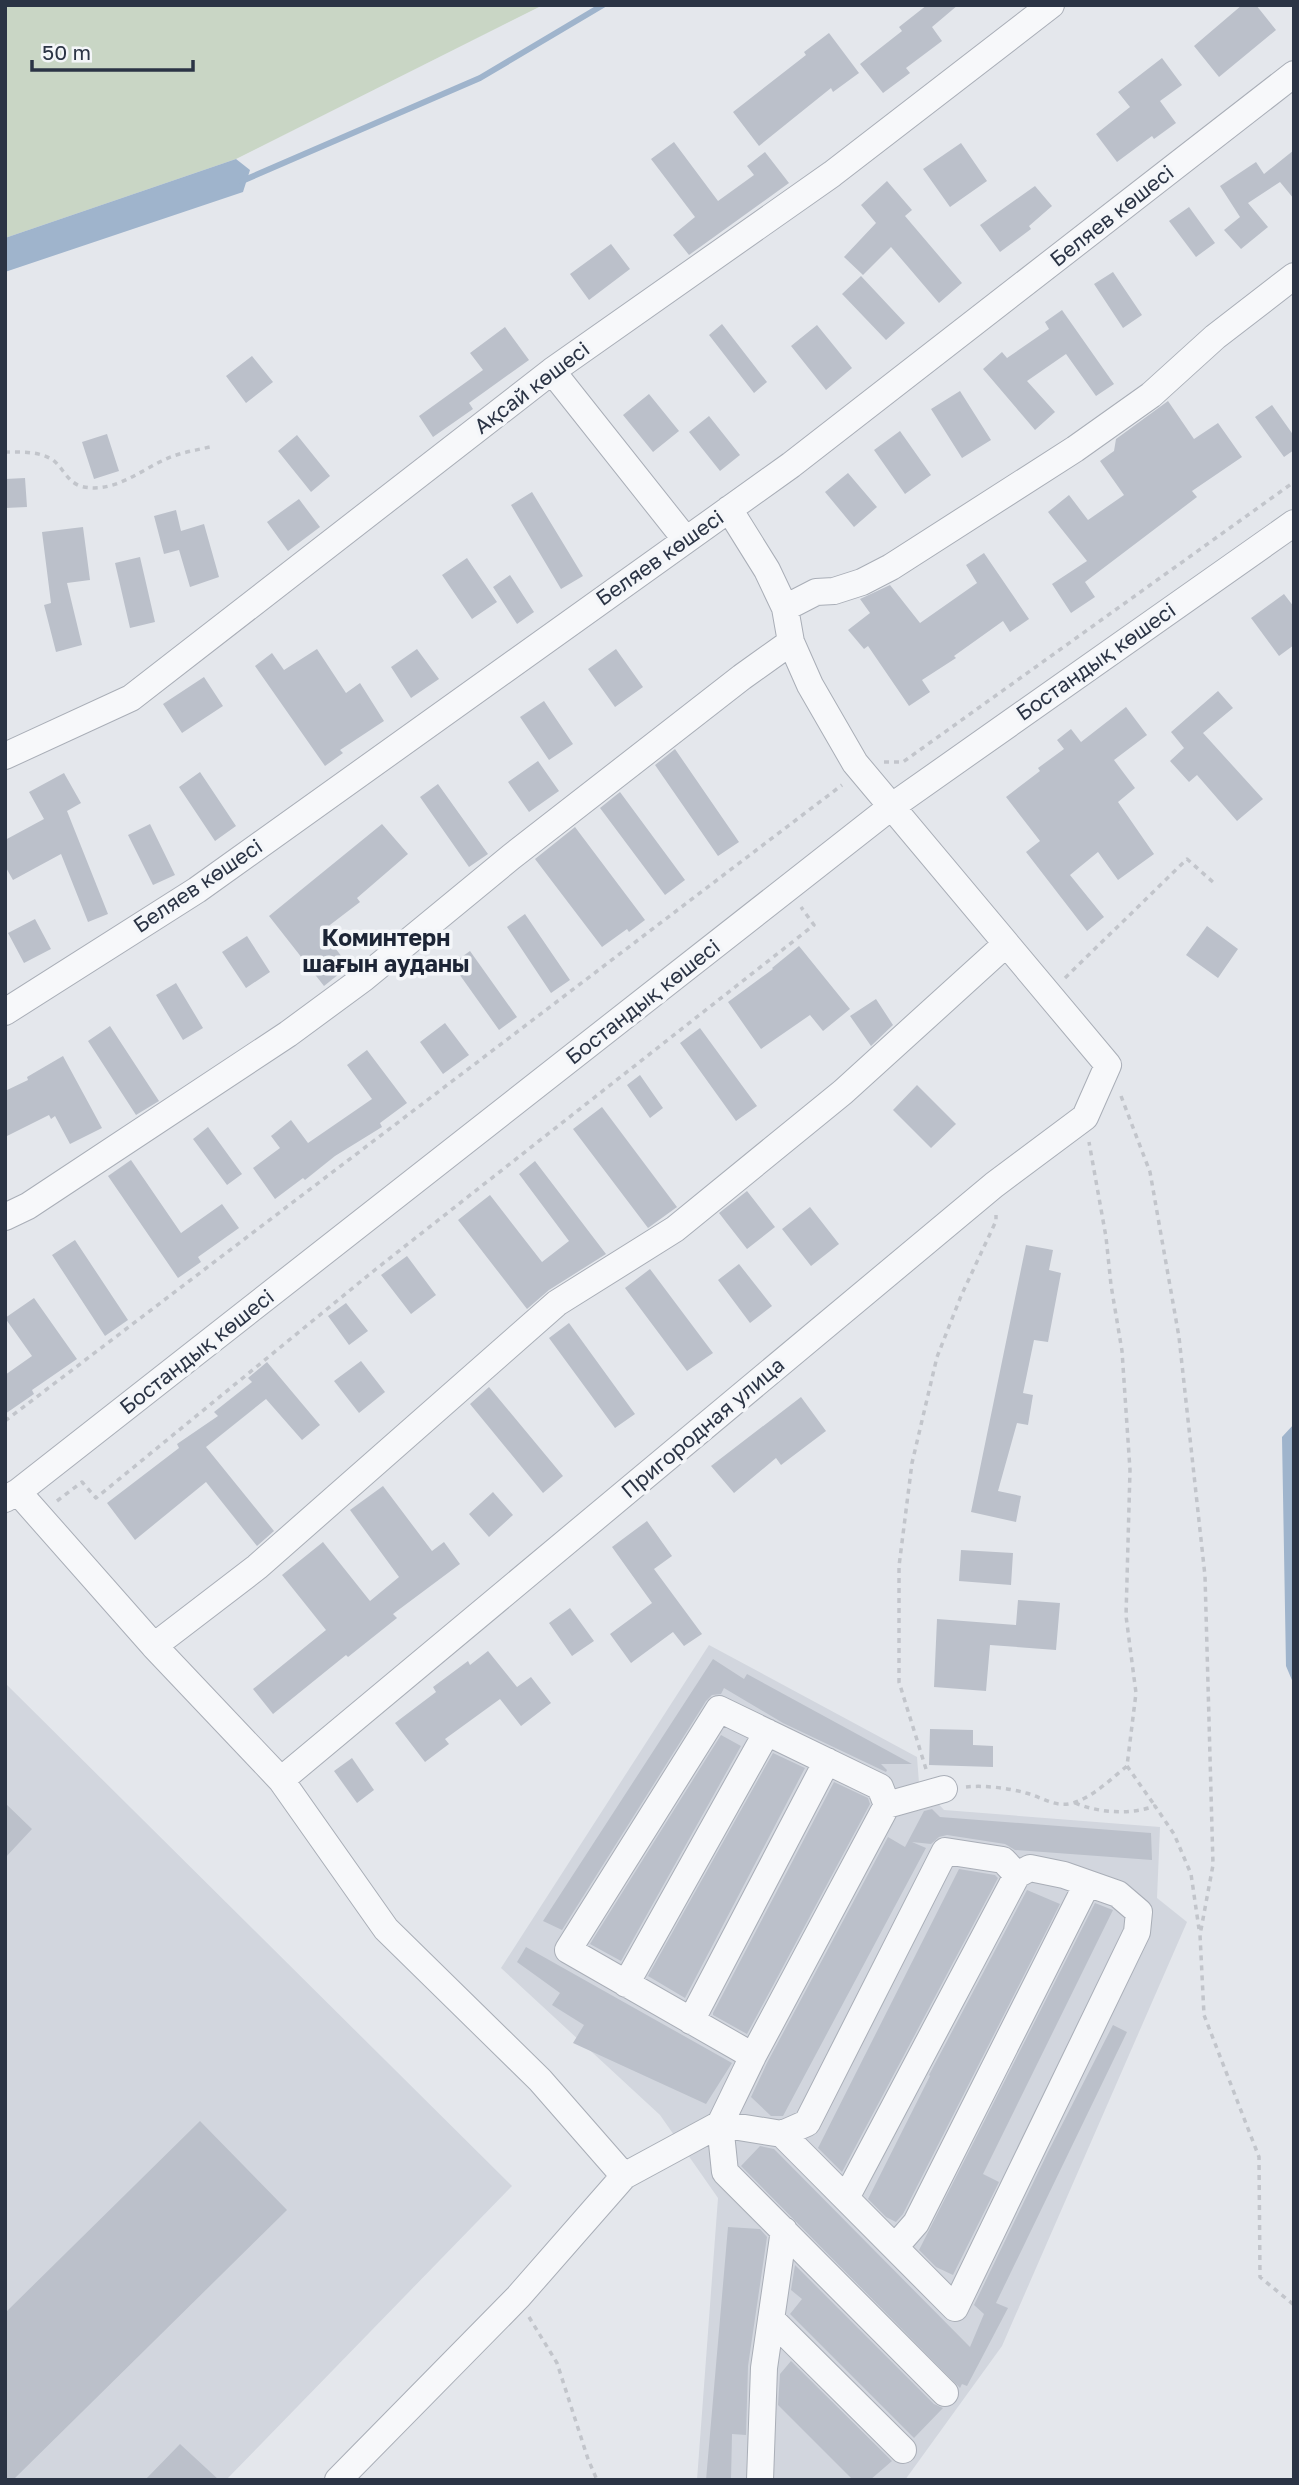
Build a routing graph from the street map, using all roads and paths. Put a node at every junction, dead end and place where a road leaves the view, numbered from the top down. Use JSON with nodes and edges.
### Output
{"nodes":[{"id":1,"x":1051,"y":5,"type":"edge"},
{"id":2,"x":1294,"y":74,"type":"edge"},
{"id":3,"x":1294,"y":276,"type":"edge"},
{"id":4,"x":552,"y":371,"type":"junction"},
{"id":5,"x":214,"y":446,"type":"dead end"},
{"id":6,"x":5,"y":452,"type":"edge"},
{"id":7,"x":1294,"y":482,"type":"edge"},
{"id":8,"x":729,"y":509,"type":"junction"},
{"id":9,"x":1294,"y":523,"type":"edge"},
{"id":10,"x":686,"y":540,"type":"junction"},
{"id":11,"x":785,"y":608,"type":"junction"},
{"id":12,"x":791,"y":642,"type":"junction"},
{"id":13,"x":5,"y":756,"type":"edge"},
{"id":14,"x":861,"y":770,"type":"junction"},
{"id":15,"x":891,"y":807,"type":"junction"},
{"id":16,"x":1214,"y":883,"type":"dead end"},
{"id":17,"x":788,"y":888,"type":"junction"},
{"id":18,"x":1006,"y":944,"type":"junction"},
{"id":19,"x":1049,"y":995,"type":"junction"},
{"id":20,"x":5,"y":1012,"type":"edge"},
{"id":21,"x":1108,"y":1065,"type":"junction"},
{"id":22,"x":1085,"y":1117,"type":"junction"},
{"id":23,"x":994,"y":1185,"type":"junction"},
{"id":24,"x":5,"y":1217,"type":"edge"},
{"id":25,"x":5,"y":1421,"type":"edge"},
{"id":26,"x":12,"y":1496,"type":"edge"},
{"id":27,"x":38,"y":1515,"type":"junction"},
{"id":28,"x":154,"y":1646,"type":"junction"},
{"id":29,"x":767,"y":1732,"type":"junction"},
{"id":30,"x":827,"y":1761,"type":"junction"},
{"id":31,"x":1127,"y":1766,"type":"junction"},
{"id":32,"x":281,"y":1780,"type":"junction"},
{"id":33,"x":944,"y":1789,"type":"junction"},
{"id":34,"x":1075,"y":1803,"type":"junction"},
{"id":35,"x":887,"y":1805,"type":"junction"},
{"id":36,"x":1155,"y":1806,"type":"junction"},
{"id":37,"x":1017,"y":1875,"type":"junction"},
{"id":38,"x":1087,"y":1884,"type":"junction"},
{"id":39,"x":1200,"y":1935,"type":"junction"},
{"id":40,"x":626,"y":1984,"type":"junction"},
{"id":41,"x":691,"y":2021,"type":"junction"},
{"id":42,"x":754,"y":2056,"type":"junction"},
{"id":43,"x":720,"y":2124,"type":"junction"},
{"id":44,"x":782,"y":2134,"type":"junction"},
{"id":45,"x":624,"y":2176,"type":"junction"},
{"id":46,"x":846,"y":2199,"type":"junction"},
{"id":47,"x":784,"y":2230,"type":"junction"},
{"id":48,"x":895,"y":2247,"type":"junction"},
{"id":49,"x":518,"y":2297,"type":"junction"},
{"id":50,"x":1294,"y":2305,"type":"edge"},
{"id":51,"x":771,"y":2319,"type":"junction"},
{"id":52,"x":944,"y":2393,"type":"dead end"},
{"id":53,"x":903,"y":2450,"type":"dead end"},
{"id":54,"x":338,"y":2480,"type":"edge"},
{"id":55,"x":597,"y":2480,"type":"edge"},
{"id":56,"x":760,"y":2480,"type":"edge"}],
"edges":[{"from":1,"to":4,"type":"street","name":"Ақсай көшесі"},
{"from":2,"to":8,"type":"street","name":"Беляев көшесі"},
{"from":3,"to":11,"type":"street"},
{"from":4,"to":10,"type":"street"},
{"from":4,"to":13,"type":"street","name":"Ақсай көшесі"},
{"from":5,"to":6,"type":"path"},
{"from":7,"to":14,"type":"path"},
{"from":8,"to":10,"type":"street","name":"Беляев көшесі"},
{"from":8,"to":11,"type":"street"},
{"from":9,"to":15,"type":"street","name":"Бостандық көшесі"},
{"from":10,"to":20,"type":"street","name":"Беляев көшесі"},
{"from":11,"to":12,"type":"street"},
{"from":12,"to":14,"type":"street"},
{"from":12,"to":24,"type":"street"},
{"from":14,"to":15,"type":"street"},
{"from":14,"to":25,"type":"path"},
{"from":15,"to":17,"type":"street","name":"Бостандық көшесі"},
{"from":15,"to":18,"type":"street"},
{"from":16,"to":19,"type":"path"},
{"from":17,"to":26,"type":"street","name":"Бостандық көшесі"},
{"from":17,"to":27,"type":"path"},
{"from":18,"to":19,"type":"street"},
{"from":18,"to":28,"type":"street"},
{"from":19,"to":21,"type":"street"},
{"from":21,"to":22,"type":"street","name":"Пригородная улица"},
{"from":21,"to":39,"type":"path"},
{"from":22,"to":23,"type":"street","name":"Пригородная улица"},
{"from":22,"to":31,"type":"path"},
{"from":23,"to":32,"type":"street","name":"Пригородная улица"},
{"from":23,"to":33,"type":"path"},
{"from":26,"to":27,"type":"street"},
{"from":27,"to":28,"type":"street"},
{"from":28,"to":32,"type":"street"},
{"from":29,"to":30,"type":"street"},
{"from":29,"to":40,"type":"street"},
{"from":29,"to":40,"type":"street"},
{"from":30,"to":35,"type":"street"},
{"from":30,"to":41,"type":"street"},
{"from":31,"to":34,"type":"path"},
{"from":31,"to":36,"type":"path"},
{"from":32,"to":45,"type":"street"},
{"from":33,"to":34,"type":"path"},
{"from":33,"to":35,"type":"street"},
{"from":34,"to":36,"type":"path"},
{"from":35,"to":42,"type":"street"},
{"from":36,"to":39,"type":"path"},
{"from":37,"to":38,"type":"street"},
{"from":37,"to":44,"type":"street"},
{"from":37,"to":46,"type":"street"},
{"from":38,"to":48,"type":"street"},
{"from":38,"to":48,"type":"street"},
{"from":39,"to":50,"type":"path"},
{"from":40,"to":41,"type":"street"},
{"from":41,"to":42,"type":"street"},
{"from":42,"to":43,"type":"street"},
{"from":43,"to":44,"type":"street"},
{"from":43,"to":45,"type":"street"},
{"from":43,"to":47,"type":"street"},
{"from":44,"to":46,"type":"street"},
{"from":45,"to":49,"type":"street"},
{"from":46,"to":48,"type":"street"},
{"from":47,"to":51,"type":"street"},
{"from":47,"to":52,"type":"street"},
{"from":49,"to":54,"type":"street"},
{"from":49,"to":55,"type":"path"},
{"from":51,"to":53,"type":"street"},
{"from":51,"to":56,"type":"street"}]}
